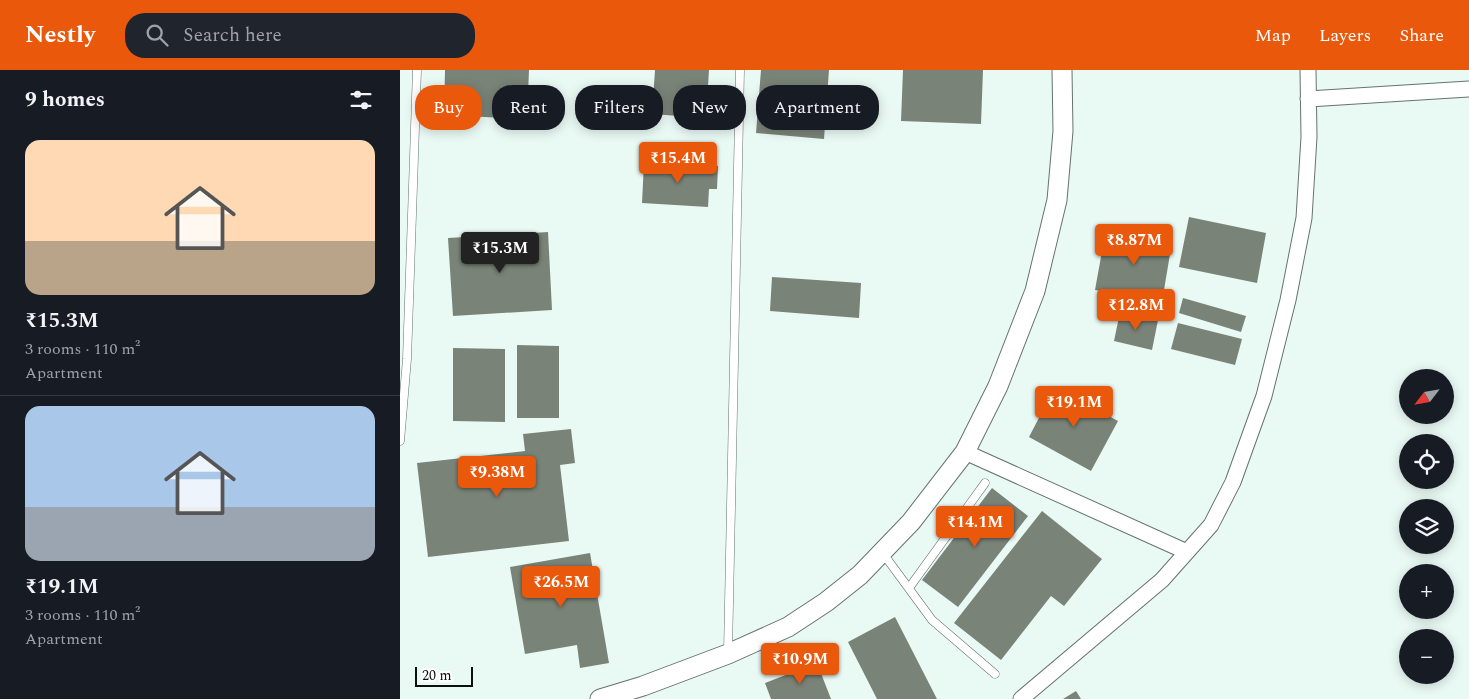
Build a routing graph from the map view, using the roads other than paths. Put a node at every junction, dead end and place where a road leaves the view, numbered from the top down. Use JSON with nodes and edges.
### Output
{"nodes":[{"id":1,"x":417,"y":70,"type":"edge"},
{"id":2,"x":740,"y":70,"type":"edge"},
{"id":3,"x":1062,"y":70,"type":"edge"},
{"id":4,"x":1308,"y":70,"type":"edge"},
{"id":5,"x":1469,"y":89,"type":"edge"},
{"id":6,"x":1308,"y":99,"type":"junction"},
{"id":7,"x":404,"y":358,"type":"edge"},
{"id":8,"x":400,"y":442,"type":"edge"},
{"id":9,"x":965,"y":452,"type":"junction"},
{"id":10,"x":985,"y":483,"type":"dead end"},
{"id":11,"x":882,"y":552,"type":"junction"},
{"id":12,"x":1187,"y":552,"type":"junction"},
{"id":13,"x":908,"y":588,"type":"junction"},
{"id":14,"x":728,"y":654,"type":"junction"},
{"id":15,"x":995,"y":674,"type":"dead end"},
{"id":16,"x":600,"y":699,"type":"edge"},
{"id":17,"x":1021,"y":699,"type":"edge"}],
"edges":[{"from":1,"to":7,"type":"lane"},
{"from":2,"to":14,"type":"lane"},
{"from":3,"to":9,"type":"street"},
{"from":4,"to":6,"type":"street"},
{"from":5,"to":6,"type":"street"},
{"from":6,"to":12,"type":"street"},
{"from":7,"to":8,"type":"lane"},
{"from":9,"to":11,"type":"street"},
{"from":9,"to":12,"type":"street"},
{"from":10,"to":13,"type":"lane"},
{"from":11,"to":13,"type":"lane"},
{"from":11,"to":14,"type":"street"},
{"from":12,"to":17,"type":"street"},
{"from":13,"to":15,"type":"lane"},
{"from":14,"to":16,"type":"street"}]}
